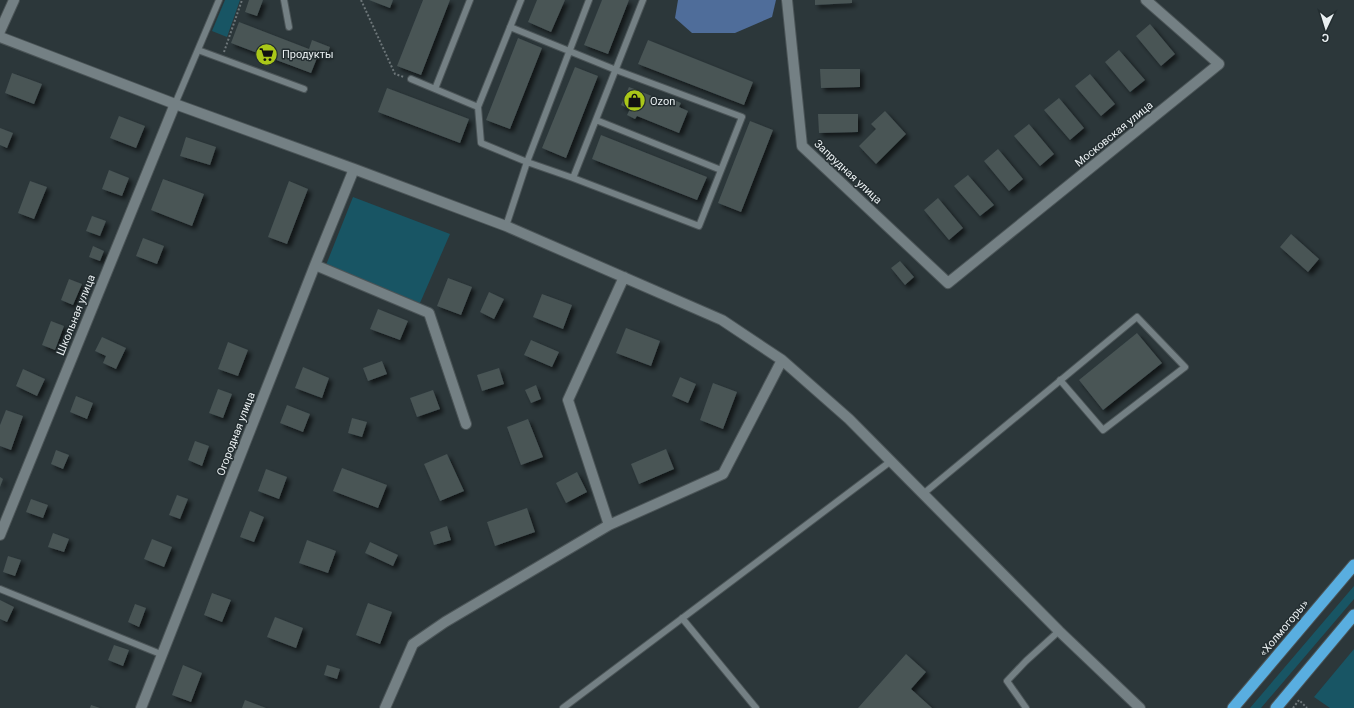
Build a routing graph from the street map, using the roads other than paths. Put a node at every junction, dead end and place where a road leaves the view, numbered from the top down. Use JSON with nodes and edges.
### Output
{"nodes":[{"id":1,"x":14,"y":0,"type":"edge"},
{"id":2,"x":219,"y":0,"type":"edge"},
{"id":3,"x":284,"y":0,"type":"edge"},
{"id":4,"x":470,"y":0,"type":"edge"},
{"id":5,"x":521,"y":0,"type":"edge"},
{"id":6,"x":589,"y":0,"type":"edge"},
{"id":7,"x":643,"y":0,"type":"edge"},
{"id":8,"x":787,"y":0,"type":"edge"},
{"id":9,"x":1146,"y":0,"type":"edge"},
{"id":10,"x":289,"y":27,"type":"dead end"},
{"id":11,"x":510,"y":27,"type":"junction"},
{"id":12,"x":0,"y":31,"type":"edge"},
{"id":13,"x":0,"y":37,"type":"edge"},
{"id":14,"x":198,"y":50,"type":"junction"},
{"id":15,"x":569,"y":50,"type":"junction"},
{"id":16,"x":616,"y":70,"type":"junction"},
{"id":17,"x":410,"y":79,"type":"dead end"},
{"id":18,"x":304,"y":89,"type":"dead end"},
{"id":19,"x":435,"y":89,"type":"junction"},
{"id":20,"x":175,"y":104,"type":"junction"},
{"id":21,"x":478,"y":107,"type":"junction"},
{"id":22,"x":596,"y":120,"type":"junction"},
{"id":23,"x":527,"y":162,"type":"junction"},
{"id":24,"x":354,"y":169,"type":"junction"},
{"id":25,"x":721,"y":170,"type":"junction"},
{"id":26,"x":573,"y":178,"type":"junction"},
{"id":27,"x":506,"y":226,"type":"junction"},
{"id":28,"x":315,"y":265,"type":"junction"},
{"id":29,"x":624,"y":277,"type":"junction"},
{"id":30,"x":948,"y":283,"type":"joint"},
{"id":31,"x":782,"y":360,"type":"junction"},
{"id":32,"x":1060,"y":380,"type":"junction"},
{"id":33,"x":466,"y":424,"type":"dead end"},
{"id":34,"x":891,"y":461,"type":"junction"},
{"id":35,"x":923,"y":494,"type":"junction"},
{"id":36,"x":609,"y":525,"type":"junction"},
{"id":37,"x":0,"y":535,"type":"edge"},
{"id":38,"x":1354,"y":565,"type":"edge"},
{"id":39,"x":0,"y":590,"type":"edge"},
{"id":40,"x":1354,"y":615,"type":"edge"},
{"id":41,"x":682,"y":618,"type":"junction"},
{"id":42,"x":1059,"y":631,"type":"junction"},
{"id":43,"x":163,"y":654,"type":"junction"},
{"id":44,"x":141,"y":708,"type":"edge"},
{"id":45,"x":385,"y":708,"type":"edge"},
{"id":46,"x":563,"y":708,"type":"edge"},
{"id":47,"x":756,"y":708,"type":"edge"},
{"id":48,"x":1026,"y":708,"type":"edge"},
{"id":49,"x":1140,"y":708,"type":"edge"},
{"id":50,"x":1233,"y":708,"type":"edge"},
{"id":51,"x":1276,"y":708,"type":"edge"}],
"edges":[{"from":1,"to":12,"type":"street"},
{"from":2,"to":14,"type":"lane"},
{"from":3,"to":10,"type":"lane"},
{"from":4,"to":19,"type":"lane"},
{"from":5,"to":11,"type":"lane"},
{"from":6,"to":15,"type":"lane"},
{"from":7,"to":16,"type":"lane"},
{"from":8,"to":30,"type":"street","name":"Запрудная улица"},
{"from":9,"to":30,"type":"street","name":"Московская улица"},
{"from":11,"to":15,"type":"lane"},
{"from":11,"to":21,"type":"lane"},
{"from":13,"to":20,"type":"street"},
{"from":14,"to":18,"type":"lane"},
{"from":14,"to":20,"type":"lane"},
{"from":15,"to":16,"type":"lane"},
{"from":15,"to":23,"type":"lane"},
{"from":16,"to":22,"type":"lane"},
{"from":16,"to":25,"type":"lane"},
{"from":17,"to":19,"type":"lane"},
{"from":19,"to":21,"type":"lane"},
{"from":20,"to":24,"type":"street"},
{"from":20,"to":37,"type":"street","name":"Школьная улица"},
{"from":21,"to":23,"type":"lane"},
{"from":22,"to":25,"type":"lane"},
{"from":22,"to":26,"type":"lane"},
{"from":23,"to":26,"type":"lane"},
{"from":23,"to":27,"type":"lane"},
{"from":24,"to":27,"type":"street"},
{"from":24,"to":28,"type":"street","name":"Огородная улица"},
{"from":25,"to":26,"type":"lane"},
{"from":27,"to":29,"type":"street"},
{"from":28,"to":33,"type":"street"},
{"from":28,"to":43,"type":"street","name":"Огородная улица"},
{"from":29,"to":31,"type":"street"},
{"from":29,"to":36,"type":"street"},
{"from":31,"to":34,"type":"street"},
{"from":31,"to":36,"type":"street"},
{"from":32,"to":32,"type":"lane"},
{"from":32,"to":35,"type":"lane"},
{"from":34,"to":35,"type":"street"},
{"from":34,"to":41,"type":"lane"},
{"from":35,"to":42,"type":"street"},
{"from":36,"to":45,"type":"street"},
{"from":38,"to":50,"type":"highway","name":"«Холмогоры»"},
{"from":39,"to":43,"type":"lane"},
{"from":40,"to":51,"type":"highway"},
{"from":41,"to":46,"type":"lane"},
{"from":41,"to":47,"type":"lane"},
{"from":42,"to":48,"type":"lane"},
{"from":42,"to":49,"type":"street"},
{"from":43,"to":44,"type":"street","name":"Огородная улица"}]}
